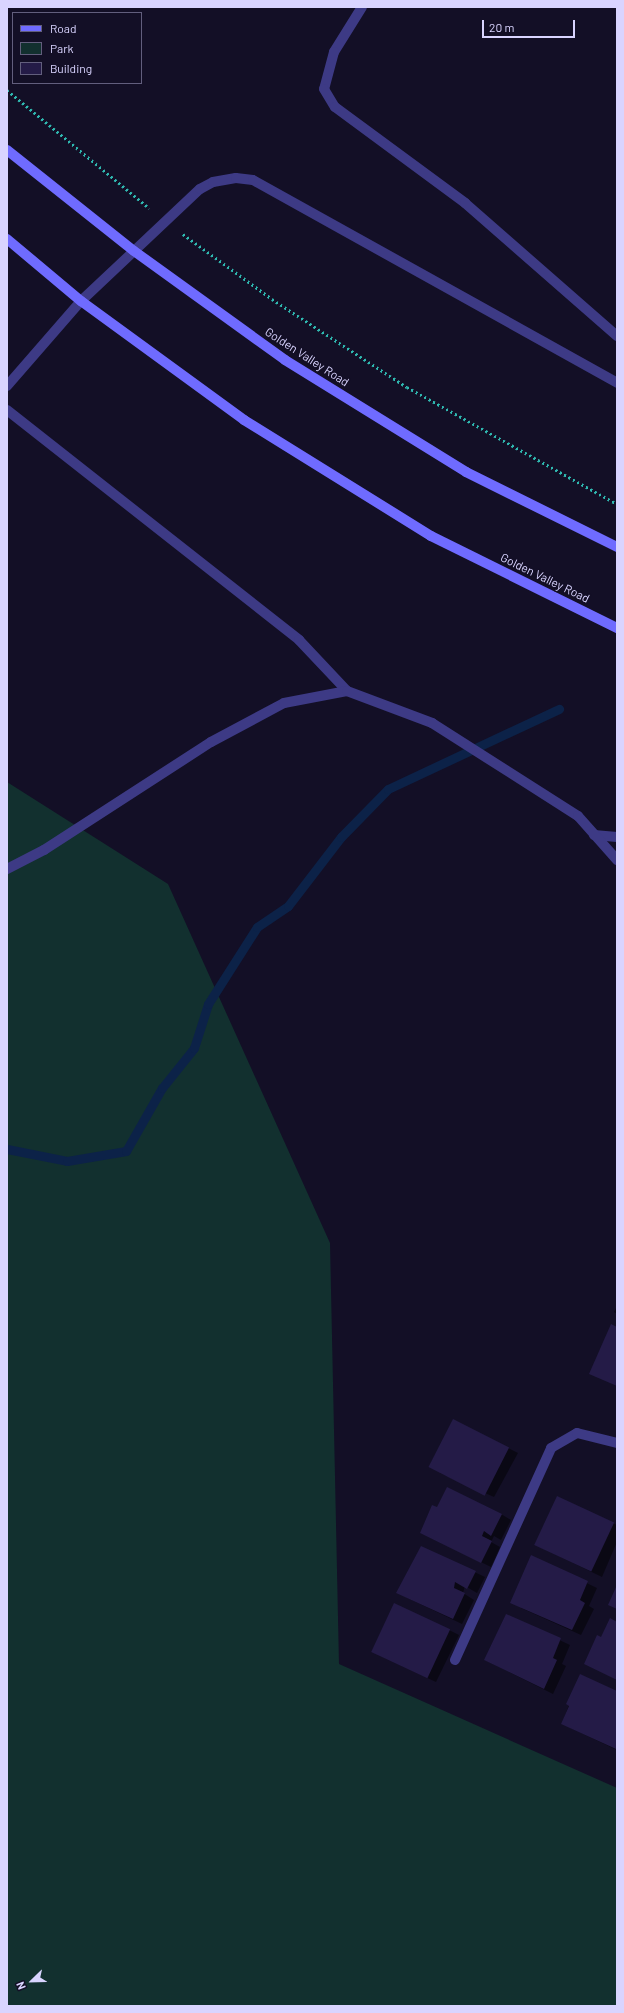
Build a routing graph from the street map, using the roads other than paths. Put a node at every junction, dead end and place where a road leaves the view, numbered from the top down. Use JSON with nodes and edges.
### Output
{"nodes":[{"id":1,"x":362,"y":7,"type":"edge"},
{"id":2,"x":7,"y":150,"type":"edge"},
{"id":3,"x":7,"y":239,"type":"edge"},
{"id":4,"x":134,"y":251,"type":"junction"},
{"id":5,"x":82,"y":301,"type":"junction"},
{"id":6,"x":617,"y":336,"type":"edge"},
{"id":7,"x":617,"y":383,"type":"edge"},
{"id":8,"x":7,"y":386,"type":"edge"},
{"id":9,"x":7,"y":410,"type":"edge"},
{"id":10,"x":617,"y":548,"type":"edge"},
{"id":11,"x":617,"y":628,"type":"edge"},
{"id":12,"x":347,"y":691,"type":"junction"},
{"id":13,"x":594,"y":835,"type":"junction"},
{"id":14,"x":617,"y":837,"type":"edge"},
{"id":15,"x":617,"y":860,"type":"edge"},
{"id":16,"x":7,"y":869,"type":"edge"},
{"id":17,"x":617,"y":1443,"type":"edge"},
{"id":18,"x":455,"y":1660,"type":"dead end"}],
"edges":[{"from":1,"to":6,"type":"street"},
{"from":2,"to":4,"type":"main road","name":"Golden Valley Road"},
{"from":3,"to":5,"type":"main road","name":"Golden Valley Road"},
{"from":4,"to":5,"type":"street"},
{"from":4,"to":7,"type":"street"},
{"from":4,"to":10,"type":"main road","name":"Golden Valley Road"},
{"from":5,"to":8,"type":"street"},
{"from":5,"to":11,"type":"main road","name":"Golden Valley Road"},
{"from":9,"to":12,"type":"street"},
{"from":12,"to":13,"type":"street"},
{"from":12,"to":16,"type":"street"},
{"from":13,"to":14,"type":"street"},
{"from":13,"to":15,"type":"street"},
{"from":17,"to":18,"type":"street"}]}
